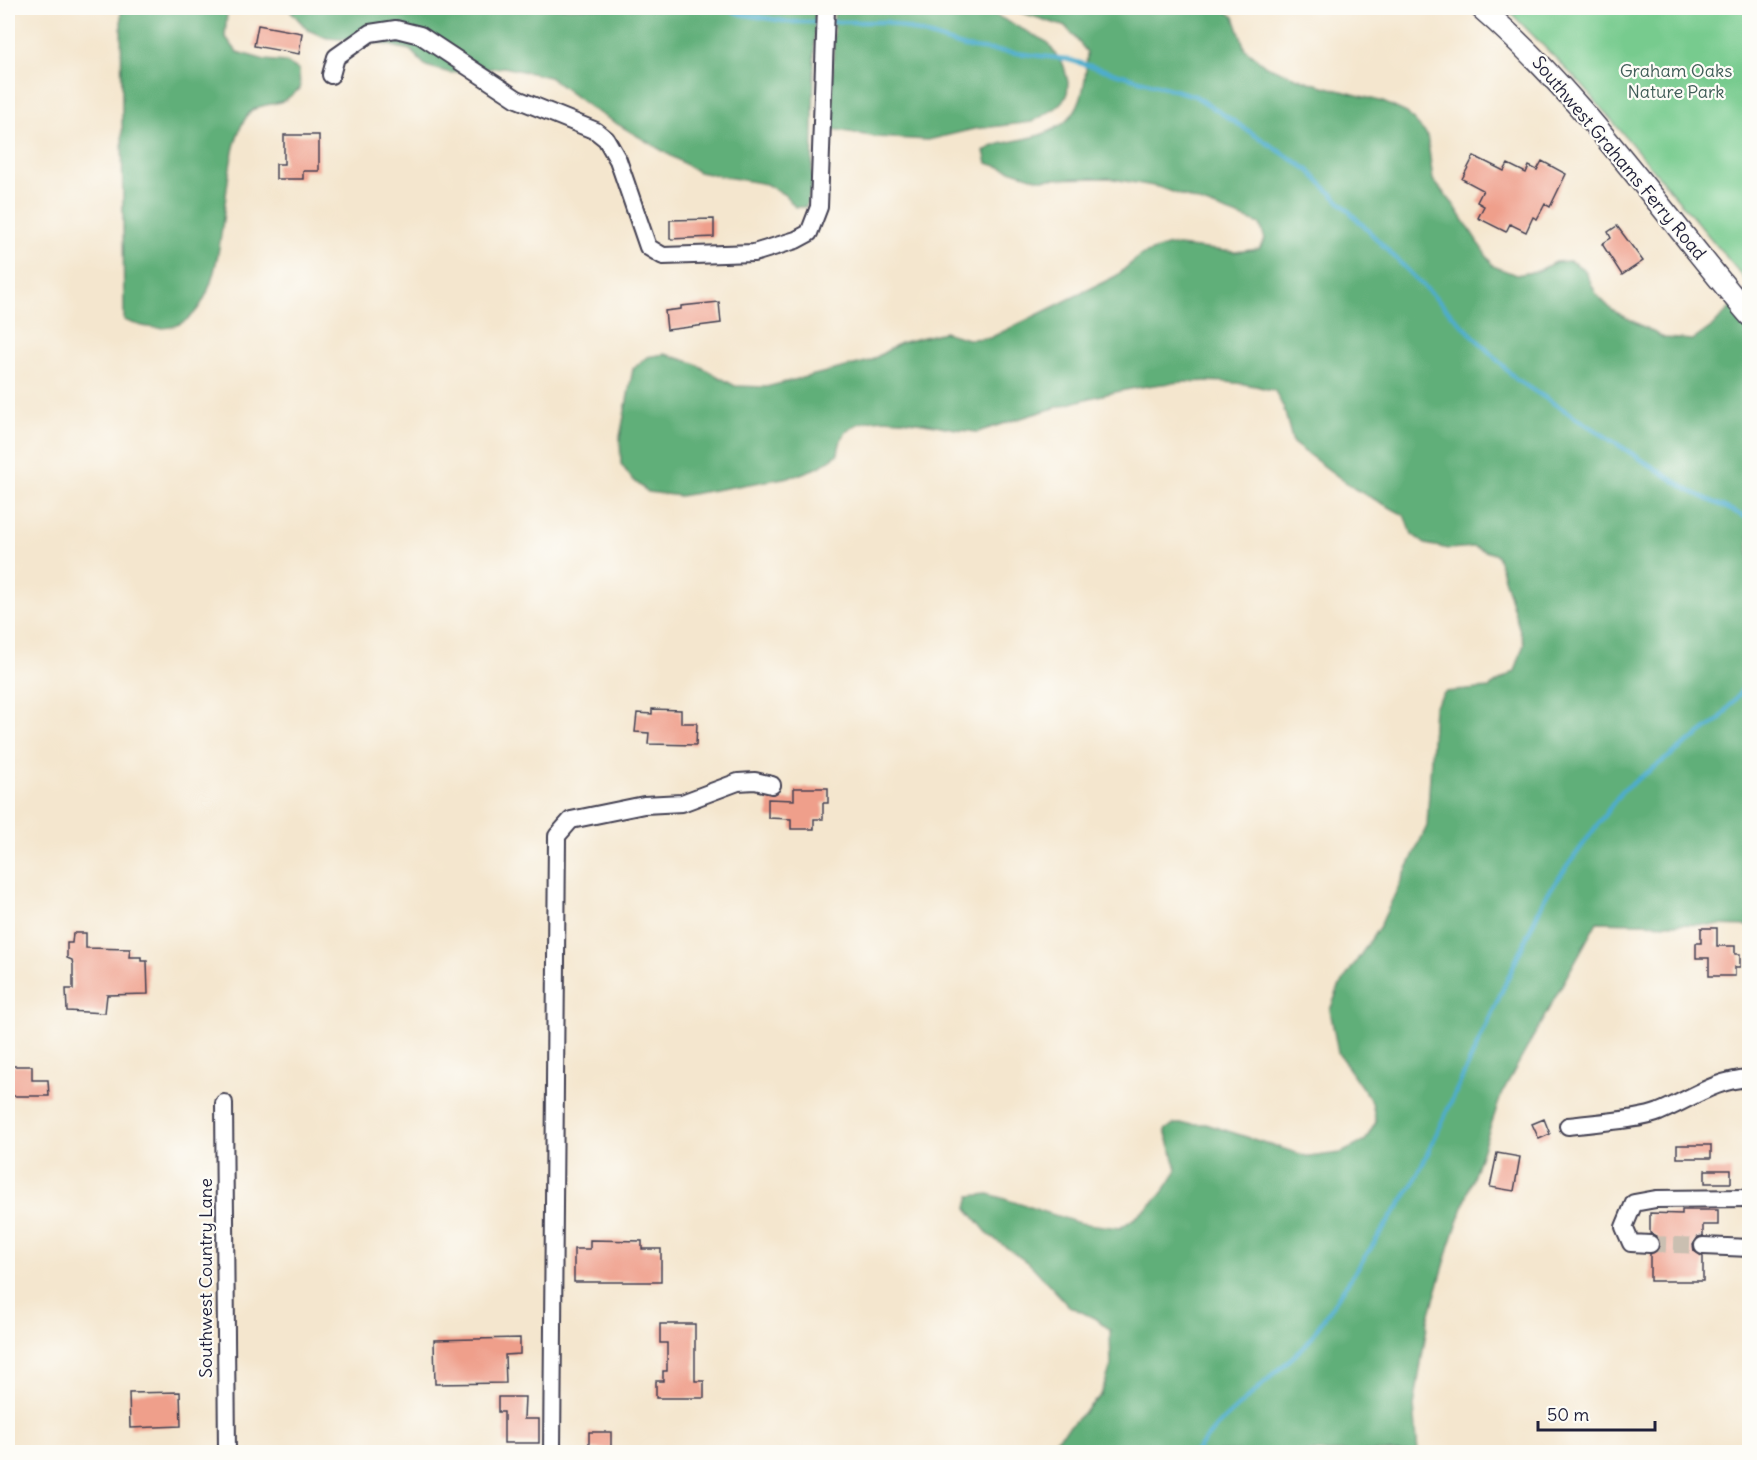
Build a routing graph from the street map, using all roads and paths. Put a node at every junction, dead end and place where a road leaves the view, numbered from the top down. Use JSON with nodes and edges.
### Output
{"nodes":[{"id":1,"x":826,"y":8,"type":"edge"},
{"id":2,"x":1481,"y":8,"type":"edge"},
{"id":3,"x":331,"y":75,"type":"dead end"},
{"id":4,"x":1746,"y":304,"type":"edge"},
{"id":5,"x":772,"y":785,"type":"dead end"},
{"id":6,"x":1749,"y":1078,"type":"edge"},
{"id":7,"x":224,"y":1103,"type":"dead end"},
{"id":8,"x":1568,"y":1126,"type":"dead end"},
{"id":9,"x":1749,"y":1198,"type":"edge"},
{"id":10,"x":1650,"y":1244,"type":"tunnel mouth"},
{"id":11,"x":1703,"y":1246,"type":"tunnel mouth"},
{"id":12,"x":1749,"y":1248,"type":"edge"},
{"id":13,"x":227,"y":1452,"type":"edge"},
{"id":14,"x":552,"y":1452,"type":"edge"}],
"edges":[{"from":1,"to":3,"type":"street"},
{"from":2,"to":4,"type":"main road","name":"Southwest Grahams Ferry Road"},
{"from":5,"to":14,"type":"street"},
{"from":6,"to":8,"type":"street"},
{"from":7,"to":13,"type":"street","name":"Southwest Country Lane"},
{"from":9,"to":10,"type":"street"},
{"from":11,"to":12,"type":"street"}]}
